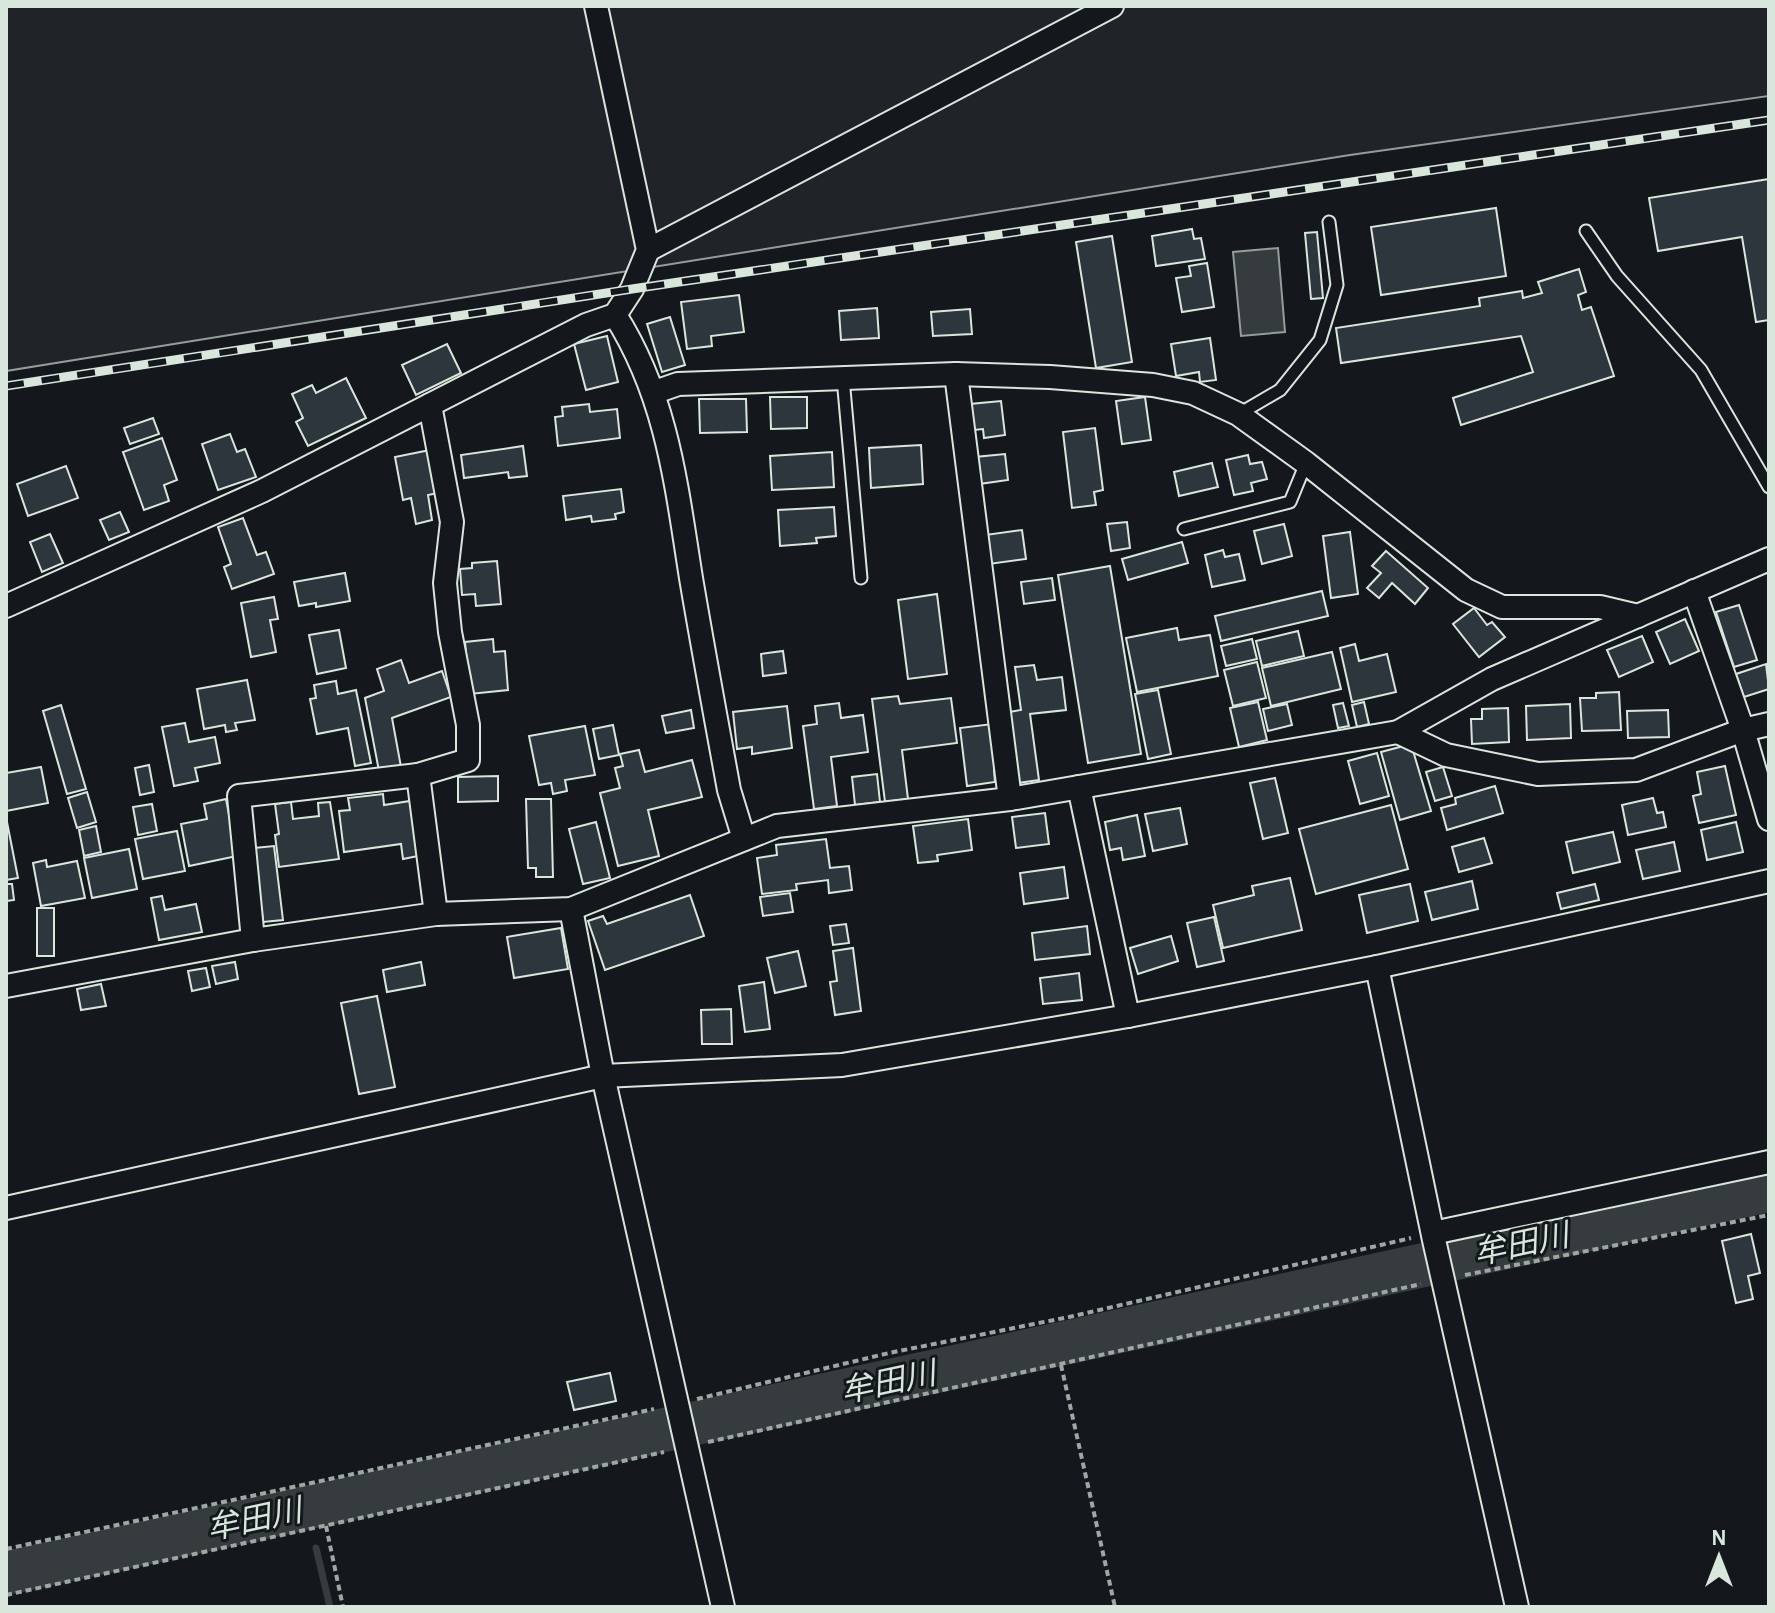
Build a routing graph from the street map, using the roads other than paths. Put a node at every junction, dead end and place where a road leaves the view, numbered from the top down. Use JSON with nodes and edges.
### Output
{"nodes":[{"id":1,"x":596,"y":6,"type":"edge"},
{"id":2,"x":1112,"y":6,"type":"edge"},
{"id":3,"x":1329,"y":222,"type":"dead end"},
{"id":4,"x":1586,"y":231,"type":"dead end"},
{"id":5,"x":648,"y":250,"type":"junction"},
{"id":6,"x":615,"y":315,"type":"junction"},
{"id":7,"x":956,"y":374,"type":"junction"},
{"id":8,"x":843,"y":378,"type":"junction"},
{"id":9,"x":655,"y":392,"type":"junction"},
{"id":10,"x":430,"y":405,"type":"junction"},
{"id":11,"x":1238,"y":414,"type":"junction"},
{"id":12,"x":1306,"y":463,"type":"junction"},
{"id":13,"x":1769,"y":487,"type":"edge"},
{"id":14,"x":1184,"y":529,"type":"dead end"},
{"id":15,"x":1769,"y":559,"type":"edge"},
{"id":16,"x":861,"y":578,"type":"dead end"},
{"id":17,"x":1694,"y":591,"type":"junction"},
{"id":18,"x":6,"y":606,"type":"edge"},
{"id":19,"x":1638,"y":616,"type":"junction"},
{"id":20,"x":1769,"y":724,"type":"edge"},
{"id":21,"x":1743,"y":730,"type":"junction"},
{"id":22,"x":1398,"y":732,"type":"junction"},
{"id":23,"x":418,"y":775,"type":"junction"},
{"id":24,"x":1079,"y":787,"type":"junction"},
{"id":25,"x":1010,"y":799,"type":"junction"},
{"id":26,"x":1769,"y":819,"type":"edge"},
{"id":27,"x":744,"y":839,"type":"junction"},
{"id":28,"x":1769,"y":881,"type":"edge"},
{"id":29,"x":571,"y":909,"type":"junction"},
{"id":30,"x":436,"y":914,"type":"junction"},
{"id":31,"x":253,"y":940,"type":"junction"},
{"id":32,"x":1377,"y":967,"type":"junction"},
{"id":33,"x":6,"y":986,"type":"edge"},
{"id":34,"x":1128,"y":1016,"type":"junction"},
{"id":35,"x":603,"y":1076,"type":"junction"},
{"id":36,"x":1769,"y":1162,"type":"edge"},
{"id":37,"x":6,"y":1208,"type":"edge"},
{"id":38,"x":1433,"y":1236,"type":"junction"},
{"id":39,"x":723,"y":1607,"type":"edge"},
{"id":40,"x":1517,"y":1607,"type":"edge"}],
"edges":[{"from":1,"to":5,"type":"street"},
{"from":2,"to":5,"type":"street"},
{"from":3,"to":11,"type":"lane"},
{"from":4,"to":13,"type":"lane"},
{"from":5,"to":6,"type":"street"},
{"from":6,"to":9,"type":"street"},
{"from":6,"to":10,"type":"street"},
{"from":7,"to":8,"type":"street"},
{"from":7,"to":11,"type":"street"},
{"from":7,"to":25,"type":"street"},
{"from":8,"to":9,"type":"street"},
{"from":8,"to":16,"type":"lane"},
{"from":9,"to":27,"type":"street"},
{"from":10,"to":18,"type":"street"},
{"from":10,"to":23,"type":"street"},
{"from":11,"to":12,"type":"street"},
{"from":12,"to":14,"type":"lane"},
{"from":12,"to":19,"type":"street"},
{"from":15,"to":17,"type":"street"},
{"from":17,"to":19,"type":"street"},
{"from":17,"to":21,"type":"street"},
{"from":19,"to":22,"type":"street"},
{"from":20,"to":21,"type":"street"},
{"from":21,"to":22,"type":"street"},
{"from":21,"to":26,"type":"street"},
{"from":22,"to":24,"type":"street"},
{"from":23,"to":30,"type":"street"},
{"from":23,"to":31,"type":"street"},
{"from":24,"to":25,"type":"street"},
{"from":24,"to":34,"type":"street"},
{"from":25,"to":27,"type":"street"},
{"from":27,"to":29,"type":"street"},
{"from":28,"to":32,"type":"street"},
{"from":29,"to":30,"type":"street"},
{"from":29,"to":35,"type":"street"},
{"from":30,"to":31,"type":"street"},
{"from":31,"to":33,"type":"street"},
{"from":32,"to":34,"type":"street"},
{"from":32,"to":38,"type":"street"},
{"from":34,"to":35,"type":"street"},
{"from":35,"to":37,"type":"street"},
{"from":35,"to":39,"type":"street"},
{"from":36,"to":38,"type":"street"},
{"from":38,"to":40,"type":"street"}]}
